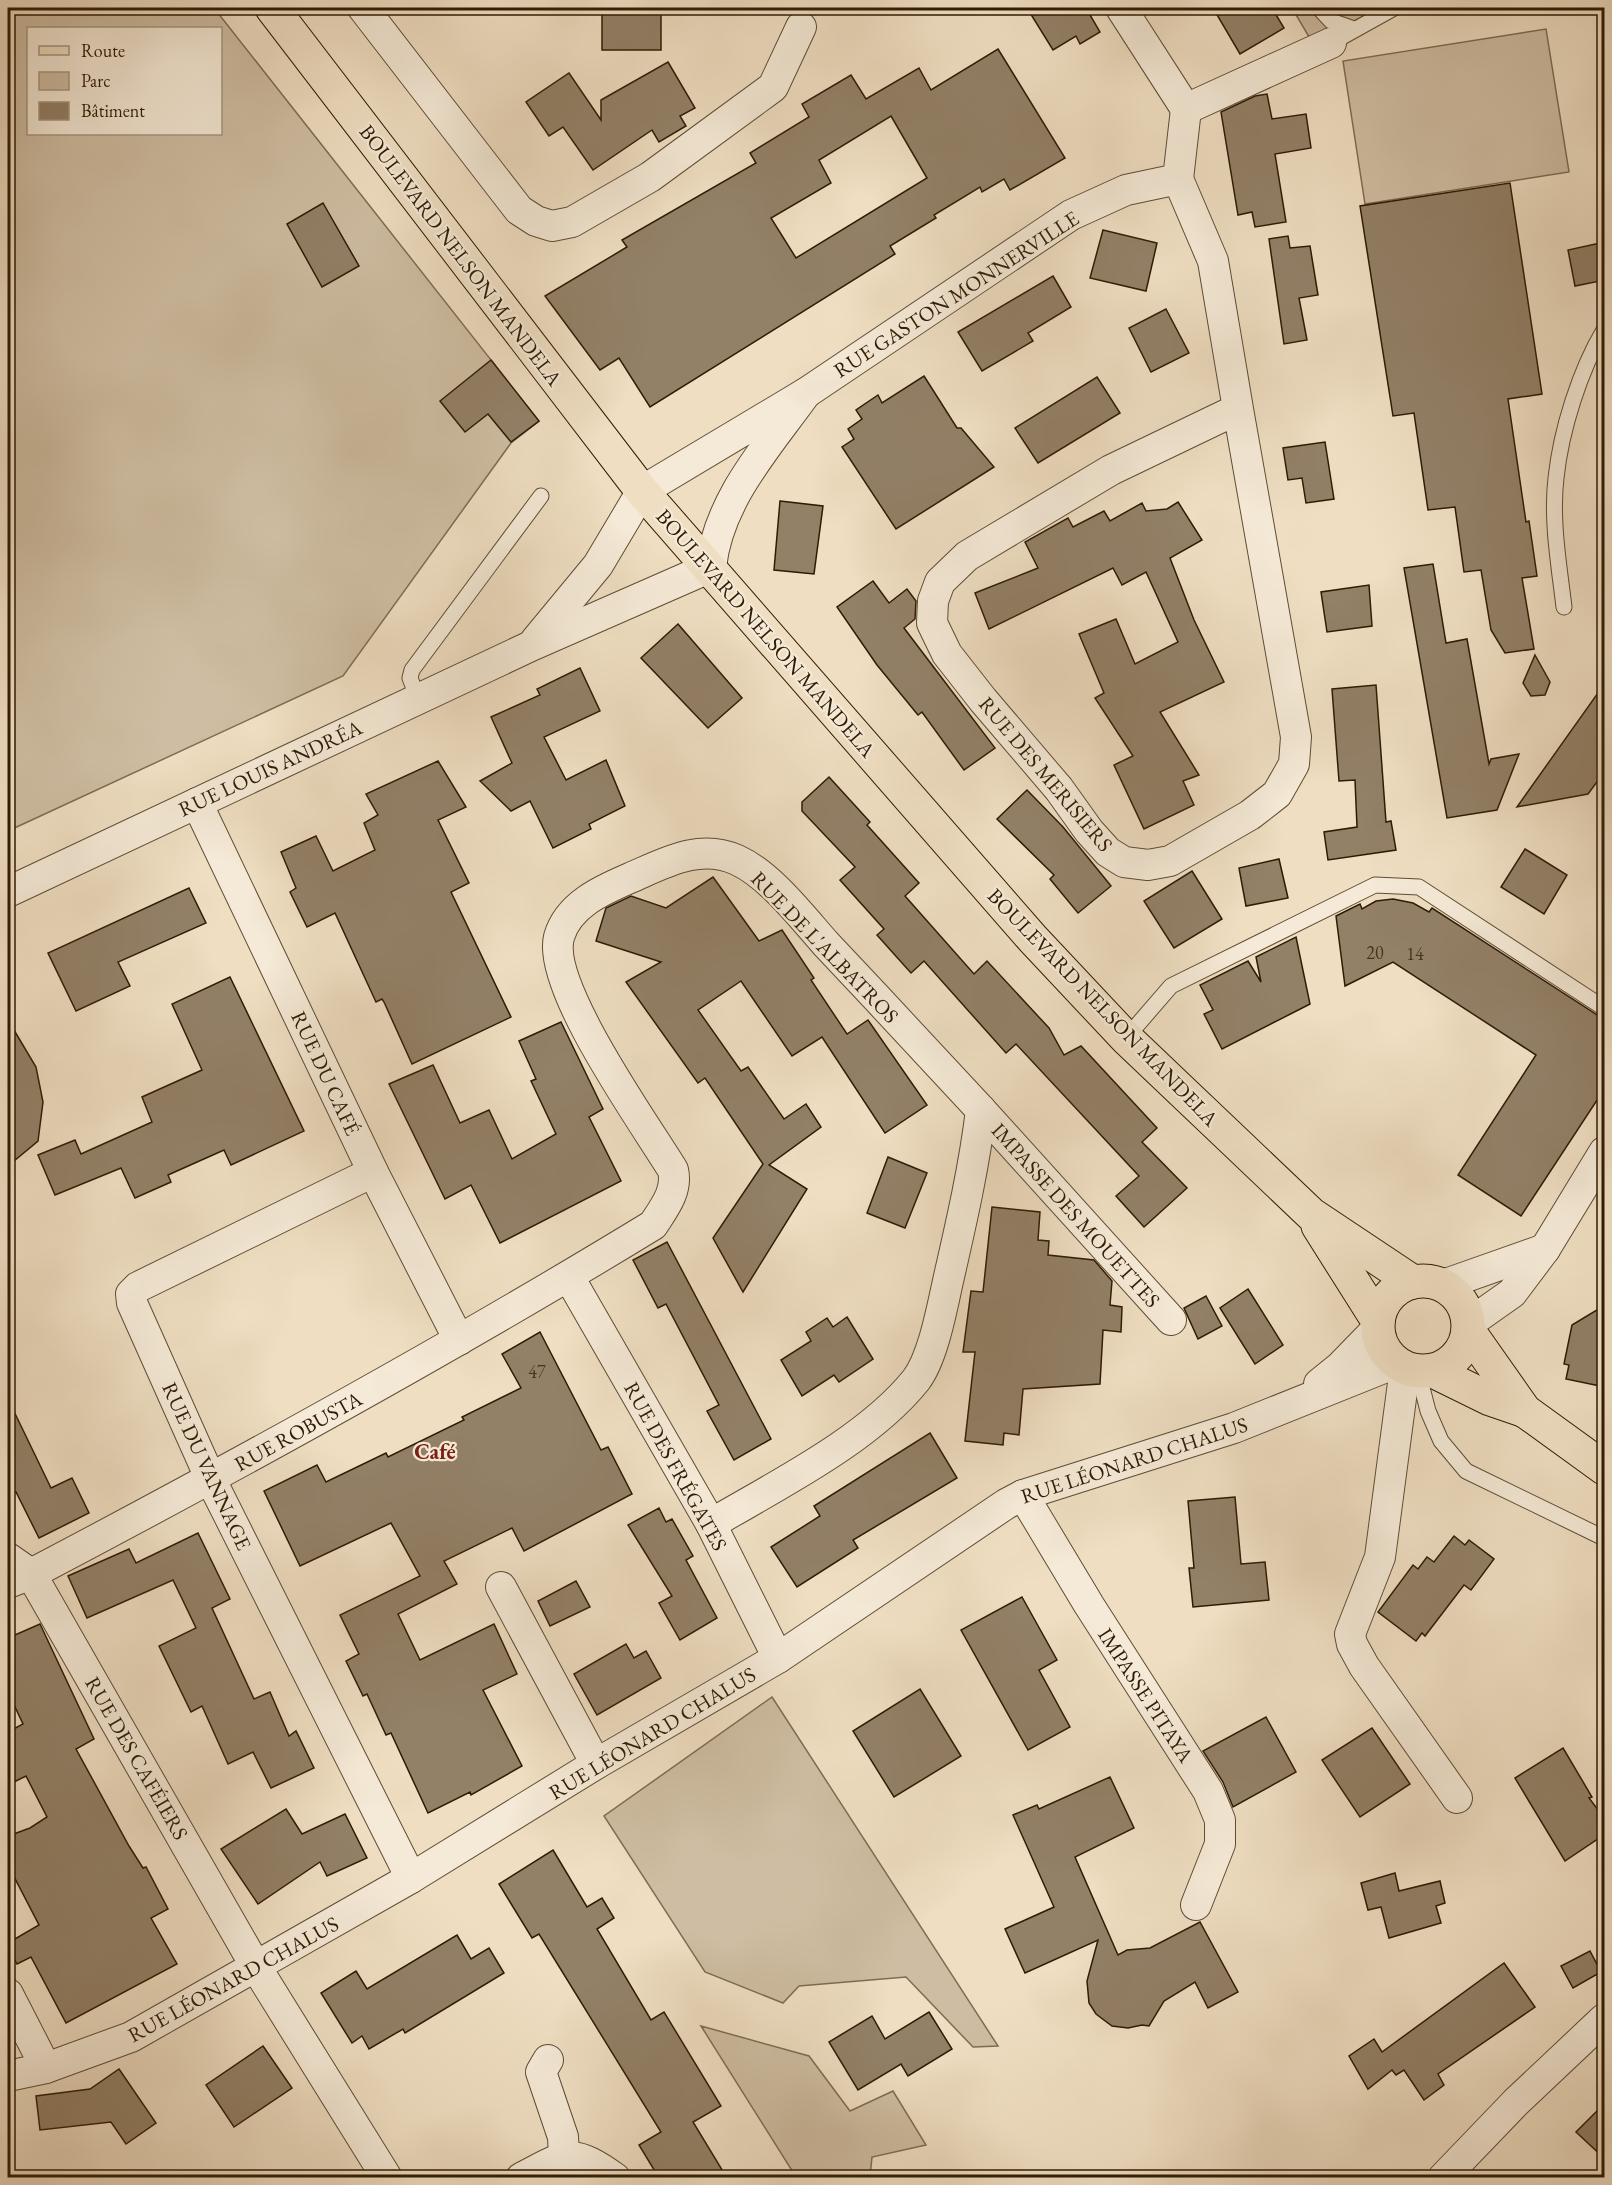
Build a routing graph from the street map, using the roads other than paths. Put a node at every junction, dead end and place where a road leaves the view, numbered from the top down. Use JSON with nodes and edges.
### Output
{"nodes":[{"id":1,"x":272,"y":8,"type":"edge"},
{"id":2,"x":363,"y":8,"type":"edge"},
{"id":3,"x":1121,"y":8,"type":"edge"},
{"id":4,"x":1319,"y":8,"type":"edge"},
{"id":5,"x":1394,"y":8,"type":"edge"},
{"id":6,"x":801,"y":27,"type":"dead end"},
{"id":7,"x":1342,"y":36,"type":"junction"},
{"id":8,"x":1186,"y":109,"type":"junction"},
{"id":9,"x":1178,"y":179,"type":"junction"},
{"id":10,"x":1605,"y":330,"type":"edge"},
{"id":11,"x":806,"y":393,"type":"junction"},
{"id":12,"x":1238,"y":409,"type":"junction"},
{"id":13,"x":642,"y":491,"type":"junction"},
{"id":14,"x":541,"y":496,"type":"dead end"},
{"id":15,"x":711,"y":567,"type":"junction"},
{"id":16,"x":1564,"y":607,"type":"dead end"},
{"id":17,"x":533,"y":645,"type":"junction"},
{"id":18,"x":418,"y":699,"type":"junction"},
{"id":19,"x":197,"y":803,"type":"junction"},
{"id":20,"x":8,"y":892,"type":"edge"},
{"id":21,"x":1605,"y":1008,"type":"edge"},
{"id":22,"x":1126,"y":1038,"type":"junction"},
{"id":23,"x":981,"y":1110,"type":"junction"},
{"id":24,"x":1605,"y":1152,"type":"edge"},
{"id":25,"x":373,"y":1172,"type":"junction"},
{"id":26,"x":1311,"y":1214,"type":"junction"},
{"id":27,"x":1545,"y":1250,"type":"junction"},
{"id":28,"x":569,"y":1276,"type":"junction"},
{"id":29,"x":1428,"y":1284,"type":"junction"},
{"id":30,"x":1170,"y":1320,"type":"dead end"},
{"id":31,"x":1378,"y":1324,"type":"junction"},
{"id":32,"x":1468,"y":1327,"type":"junction"},
{"id":33,"x":459,"y":1340,"type":"junction"},
{"id":34,"x":1413,"y":1368,"type":"junction"},
{"id":35,"x":1299,"y":1401,"type":"junction"},
{"id":36,"x":1525,"y":1411,"type":"junction"},
{"id":37,"x":1605,"y":1468,"type":"edge"},
{"id":38,"x":211,"y":1480,"type":"junction"},
{"id":39,"x":1023,"y":1495,"type":"junction"},
{"id":40,"x":711,"y":1524,"type":"junction"},
{"id":41,"x":1605,"y":1538,"type":"edge"},
{"id":42,"x":15,"y":1572,"type":"edge"},
{"id":43,"x":501,"y":1587,"type":"dead end"},
{"id":44,"x":778,"y":1658,"type":"junction"},
{"id":45,"x":596,"y":1764,"type":"junction"},
{"id":46,"x":1457,"y":1798,"type":"dead end"},
{"id":47,"x":411,"y":1878,"type":"junction"},
{"id":48,"x":1196,"y":1905,"type":"dead end"},
{"id":49,"x":256,"y":1966,"type":"junction"},
{"id":50,"x":8,"y":1994,"type":"edge"},
{"id":51,"x":1605,"y":2019,"type":"edge"},
{"id":52,"x":548,"y":2061,"type":"dead end"},
{"id":53,"x":46,"y":2068,"type":"junction"},
{"id":54,"x":8,"y":2076,"type":"edge"},
{"id":55,"x":564,"y":2156,"type":"junction"},
{"id":56,"x":387,"y":2178,"type":"edge"},
{"id":57,"x":521,"y":2178,"type":"edge"},
{"id":58,"x":615,"y":2178,"type":"edge"},
{"id":59,"x":1443,"y":2178,"type":"edge"}],
"edges":[{"from":1,"to":13,"type":"main road","name":"BOULEVARD NELSON MANDELA"},
{"from":2,"to":6,"type":"street"},
{"from":3,"to":8,"type":"street"},
{"from":4,"to":7,"type":"lane"},
{"from":5,"to":7,"type":"lane"},
{"from":7,"to":8,"type":"street"},
{"from":8,"to":9,"type":"street"},
{"from":9,"to":11,"type":"street","name":"RUE GASTON MONNERVILLE"},
{"from":9,"to":12,"type":"street","name":"RUE DES MERISIERS"},
{"from":10,"to":16,"type":"lane"},
{"from":11,"to":13,"type":"street","name":"RUE GASTON MONNERVILLE"},
{"from":11,"to":15,"type":"street","name":"RUE GASTON MONNERVILLE"},
{"from":12,"to":12,"type":"street","name":"RUE DES MERISIERS"},
{"from":13,"to":15,"type":"main road","name":"BOULEVARD NELSON MANDELA"},
{"from":13,"to":17,"type":"street","name":"RUE LOUIS ANDRÉA"},
{"from":14,"to":18,"type":"lane"},
{"from":15,"to":17,"type":"street","name":"RUE LOUIS ANDRÉA"},
{"from":15,"to":22,"type":"main road","name":"BOULEVARD NELSON MANDELA"},
{"from":17,"to":18,"type":"street","name":"RUE LOUIS ANDRÉA"},
{"from":18,"to":19,"type":"street","name":"RUE LOUIS ANDRÉA"},
{"from":19,"to":20,"type":"street","name":"RUE LOUIS ANDRÉA"},
{"from":19,"to":25,"type":"street","name":"RUE DU CAFÉ"},
{"from":21,"to":22,"type":"lane"},
{"from":22,"to":26,"type":"main road","name":"BOULEVARD NELSON MANDELA"},
{"from":23,"to":28,"type":"street","name":"RUE DE L'ALBATROS"},
{"from":23,"to":30,"type":"street","name":"IMPASSE DES MOUETTES"},
{"from":23,"to":40,"type":"street"},
{"from":24,"to":27,"type":"street"},
{"from":25,"to":33,"type":"street","name":"RUE DU CAFÉ"},
{"from":25,"to":38,"type":"street","name":"RUE DU VANNAGE"},
{"from":26,"to":29,"type":"main road","name":"BOULEVARD NELSON MANDELA"},
{"from":26,"to":31,"type":"main road","name":"BOULEVARD NELSON MANDELA"},
{"from":27,"to":29,"type":"street"},
{"from":27,"to":32,"type":"street"},
{"from":28,"to":33,"type":"street","name":"RUE ROBUSTA"},
{"from":28,"to":40,"type":"street","name":"RUE DES FRÉGATES"},
{"from":29,"to":31,"type":"main road"},
{"from":29,"to":32,"type":"main road"},
{"from":31,"to":34,"type":"main road"},
{"from":31,"to":35,"type":"street","name":"RUE LÉONARD CHALUS"},
{"from":32,"to":34,"type":"main road"},
{"from":32,"to":36,"type":"main road"},
{"from":33,"to":38,"type":"street","name":"RUE ROBUSTA"},
{"from":34,"to":35,"type":"street","name":"RUE LÉONARD CHALUS"},
{"from":34,"to":36,"type":"main road"},
{"from":34,"to":41,"type":"lane"},
{"from":34,"to":46,"type":"street"},
{"from":35,"to":39,"type":"street","name":"RUE LÉONARD CHALUS"},
{"from":36,"to":37,"type":"main road"},
{"from":38,"to":42,"type":"street","name":"RUE ROBUSTA"},
{"from":38,"to":47,"type":"street","name":"RUE DU VANNAGE"},
{"from":39,"to":44,"type":"street","name":"RUE LÉONARD CHALUS"},
{"from":39,"to":48,"type":"street","name":"IMPASSE PITAYA"},
{"from":40,"to":44,"type":"street","name":"RUE DES FRÉGATES"},
{"from":42,"to":49,"type":"street","name":"RUE DES CAFÉIERS"},
{"from":43,"to":45,"type":"street"},
{"from":44,"to":45,"type":"street","name":"RUE LÉONARD CHALUS"},
{"from":45,"to":47,"type":"street","name":"RUE LÉONARD CHALUS"},
{"from":47,"to":49,"type":"street","name":"RUE LÉONARD CHALUS"},
{"from":49,"to":53,"type":"street","name":"RUE LÉONARD CHALUS"},
{"from":49,"to":56,"type":"street","name":"RUE DES CAFÉIERS"},
{"from":50,"to":53,"type":"street"},
{"from":51,"to":59,"type":"street"},
{"from":52,"to":55,"type":"street"},
{"from":53,"to":54,"type":"street","name":"RUE LÉONARD CHALUS"},
{"from":55,"to":57,"type":"street"},
{"from":55,"to":58,"type":"street"}]}
